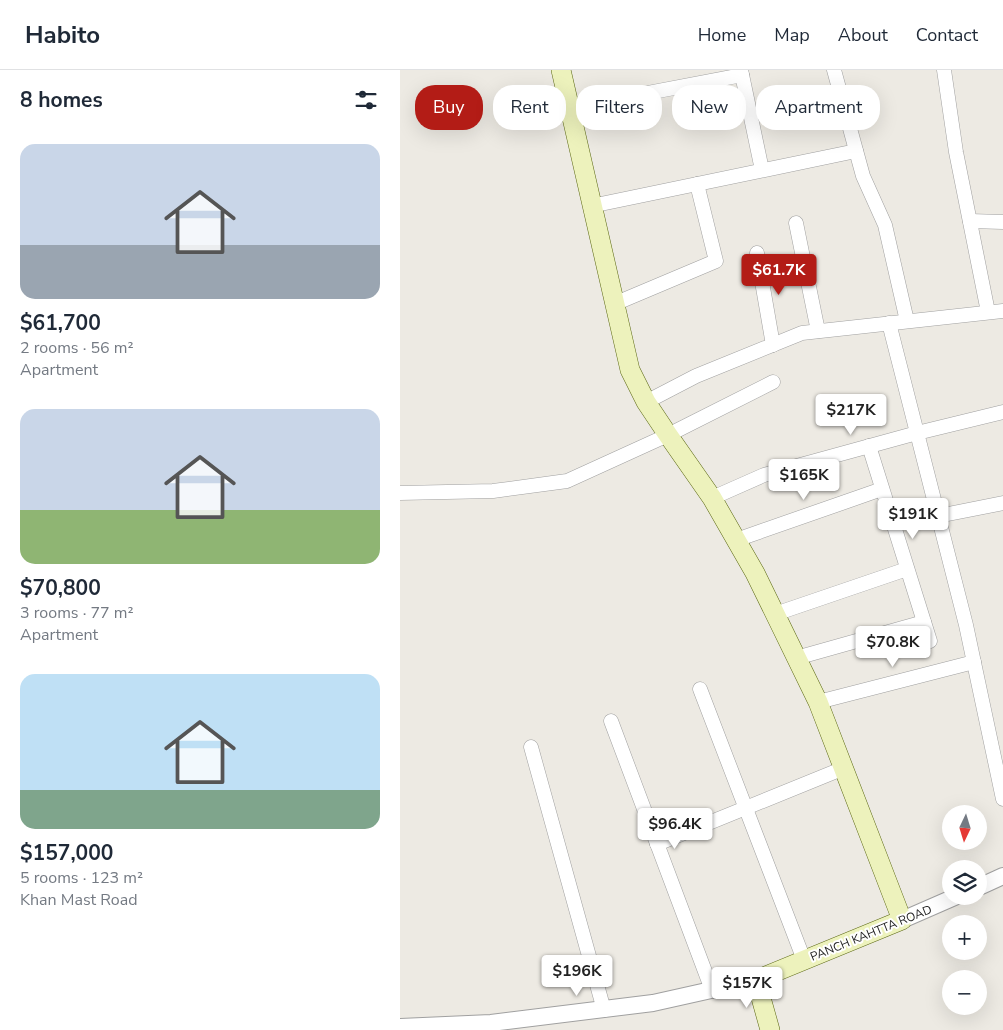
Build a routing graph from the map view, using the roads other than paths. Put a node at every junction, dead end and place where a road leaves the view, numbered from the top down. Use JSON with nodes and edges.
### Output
{"nodes":[{"id":1,"x":561,"y":70,"type":"edge"},
{"id":2,"x":834,"y":70,"type":"edge"},
{"id":3,"x":944,"y":70,"type":"edge"},
{"id":4,"x":742,"y":72,"type":"edge"},
{"id":5,"x":569,"y":108,"type":"junction"},
{"id":6,"x":856,"y":150,"type":"junction"},
{"id":7,"x":762,"y":170,"type":"junction"},
{"id":8,"x":697,"y":184,"type":"junction"},
{"id":9,"x":591,"y":206,"type":"junction"},
{"id":10,"x":970,"y":221,"type":"junction"},
{"id":11,"x":1003,"y":222,"type":"edge"},
{"id":12,"x":796,"y":223,"type":"dead end"},
{"id":13,"x":757,"y":253,"type":"dead end"},
{"id":14,"x":614,"y":304,"type":"junction"},
{"id":15,"x":1003,"y":311,"type":"edge"},
{"id":16,"x":988,"y":312,"type":"junction"},
{"id":17,"x":907,"y":321,"type":"junction"},
{"id":18,"x":888,"y":323,"type":"junction"},
{"id":19,"x":818,"y":331,"type":"junction"},
{"id":20,"x":773,"y":345,"type":"junction"},
{"id":21,"x":773,"y":382,"type":"dead end"},
{"id":22,"x":646,"y":402,"type":"junction"},
{"id":23,"x":1003,"y":412,"type":"edge"},
{"id":24,"x":917,"y":433,"type":"junction"},
{"id":25,"x":668,"y":435,"type":"junction"},
{"id":26,"x":869,"y":446,"type":"junction"},
{"id":27,"x":882,"y":489,"type":"junction"},
{"id":28,"x":400,"y":493,"type":"edge"},
{"id":29,"x":712,"y":498,"type":"junction"},
{"id":30,"x":1003,"y":503,"type":"edge"},
{"id":31,"x":938,"y":516,"type":"junction"},
{"id":32,"x":736,"y":540,"type":"junction"},
{"id":33,"x":908,"y":570,"type":"junction"},
{"id":34,"x":775,"y":614,"type":"junction"},
{"id":35,"x":924,"y":622,"type":"junction"},
{"id":36,"x":930,"y":641,"type":"dead end"},
{"id":37,"x":796,"y":658,"type":"junction"},
{"id":38,"x":974,"y":662,"type":"junction"},
{"id":39,"x":700,"y":689,"type":"dead end"},
{"id":40,"x":818,"y":702,"type":"junction"},
{"id":41,"x":610,"y":721,"type":"dead end"},
{"id":42,"x":531,"y":747,"type":"dead end"},
{"id":43,"x":844,"y":768,"type":"junction"},
{"id":44,"x":1003,"y":799,"type":"edge"},
{"id":45,"x":746,"y":808,"type":"junction"},
{"id":46,"x":657,"y":844,"type":"junction"},
{"id":47,"x":1003,"y":876,"type":"edge"},
{"id":48,"x":987,"y":883,"type":"edge"},
{"id":49,"x":942,"y":903,"type":"edge"},
{"id":50,"x":902,"y":920,"type":"junction"},
{"id":51,"x":804,"y":960,"type":"junction"},
{"id":52,"x":756,"y":980,"type":"junction"},
{"id":53,"x":712,"y":990,"type":"junction"},
{"id":54,"x":604,"y":1010,"type":"junction"},
{"id":55,"x":406,"y":1028,"type":"edge"},
{"id":56,"x":770,"y":1030,"type":"edge"}],
"edges":[{"from":1,"to":5,"type":"main road"},
{"from":2,"to":6,"type":"street"},
{"from":3,"to":10,"type":"street"},
{"from":4,"to":5,"type":"street"},
{"from":4,"to":7,"type":"street"},
{"from":5,"to":9,"type":"main road"},
{"from":6,"to":7,"type":"street"},
{"from":6,"to":17,"type":"street"},
{"from":7,"to":8,"type":"street"},
{"from":8,"to":9,"type":"street"},
{"from":8,"to":14,"type":"street"},
{"from":9,"to":14,"type":"main road"},
{"from":10,"to":11,"type":"street"},
{"from":10,"to":16,"type":"street"},
{"from":12,"to":19,"type":"street"},
{"from":13,"to":20,"type":"street"},
{"from":14,"to":22,"type":"main road"},
{"from":15,"to":16,"type":"street"},
{"from":16,"to":17,"type":"street"},
{"from":17,"to":18,"type":"street"},
{"from":18,"to":19,"type":"street"},
{"from":18,"to":24,"type":"street"},
{"from":19,"to":20,"type":"street"},
{"from":20,"to":22,"type":"street"},
{"from":21,"to":25,"type":"street"},
{"from":22,"to":25,"type":"main road"},
{"from":23,"to":24,"type":"street"},
{"from":24,"to":26,"type":"street"},
{"from":24,"to":31,"type":"street"},
{"from":25,"to":28,"type":"street"},
{"from":25,"to":29,"type":"main road"},
{"from":26,"to":27,"type":"street"},
{"from":26,"to":29,"type":"street"},
{"from":27,"to":32,"type":"street"},
{"from":27,"to":33,"type":"street"},
{"from":29,"to":32,"type":"main road"},
{"from":30,"to":31,"type":"street"},
{"from":31,"to":38,"type":"street"},
{"from":32,"to":34,"type":"main road"},
{"from":33,"to":34,"type":"street"},
{"from":33,"to":35,"type":"street"},
{"from":34,"to":37,"type":"main road"},
{"from":35,"to":36,"type":"street"},
{"from":35,"to":37,"type":"street"},
{"from":37,"to":40,"type":"main road"},
{"from":38,"to":40,"type":"street"},
{"from":38,"to":44,"type":"street"},
{"from":39,"to":45,"type":"street"},
{"from":40,"to":43,"type":"main road"},
{"from":41,"to":46,"type":"street"},
{"from":42,"to":54,"type":"street"},
{"from":43,"to":45,"type":"street"},
{"from":43,"to":50,"type":"main road"},
{"from":45,"to":46,"type":"street"},
{"from":45,"to":51,"type":"street"},
{"from":46,"to":53,"type":"street"},
{"from":47,"to":48,"type":"street"},
{"from":49,"to":50,"type":"street","name":"PANCH KAHTTA ROAD"},
{"from":50,"to":51,"type":"main road","name":"PANCH KAHTTA ROAD"},
{"from":51,"to":52,"type":"main road","name":"PANCH KAHTTA ROAD"},
{"from":52,"to":53,"type":"street","name":"PANCH KAHTTA ROAD"},
{"from":52,"to":56,"type":"main road"},
{"from":53,"to":54,"type":"street","name":"PANCH KAHTTA ROAD"},
{"from":54,"to":55,"type":"street","name":"PANCH KAHTTA ROAD"}]}
